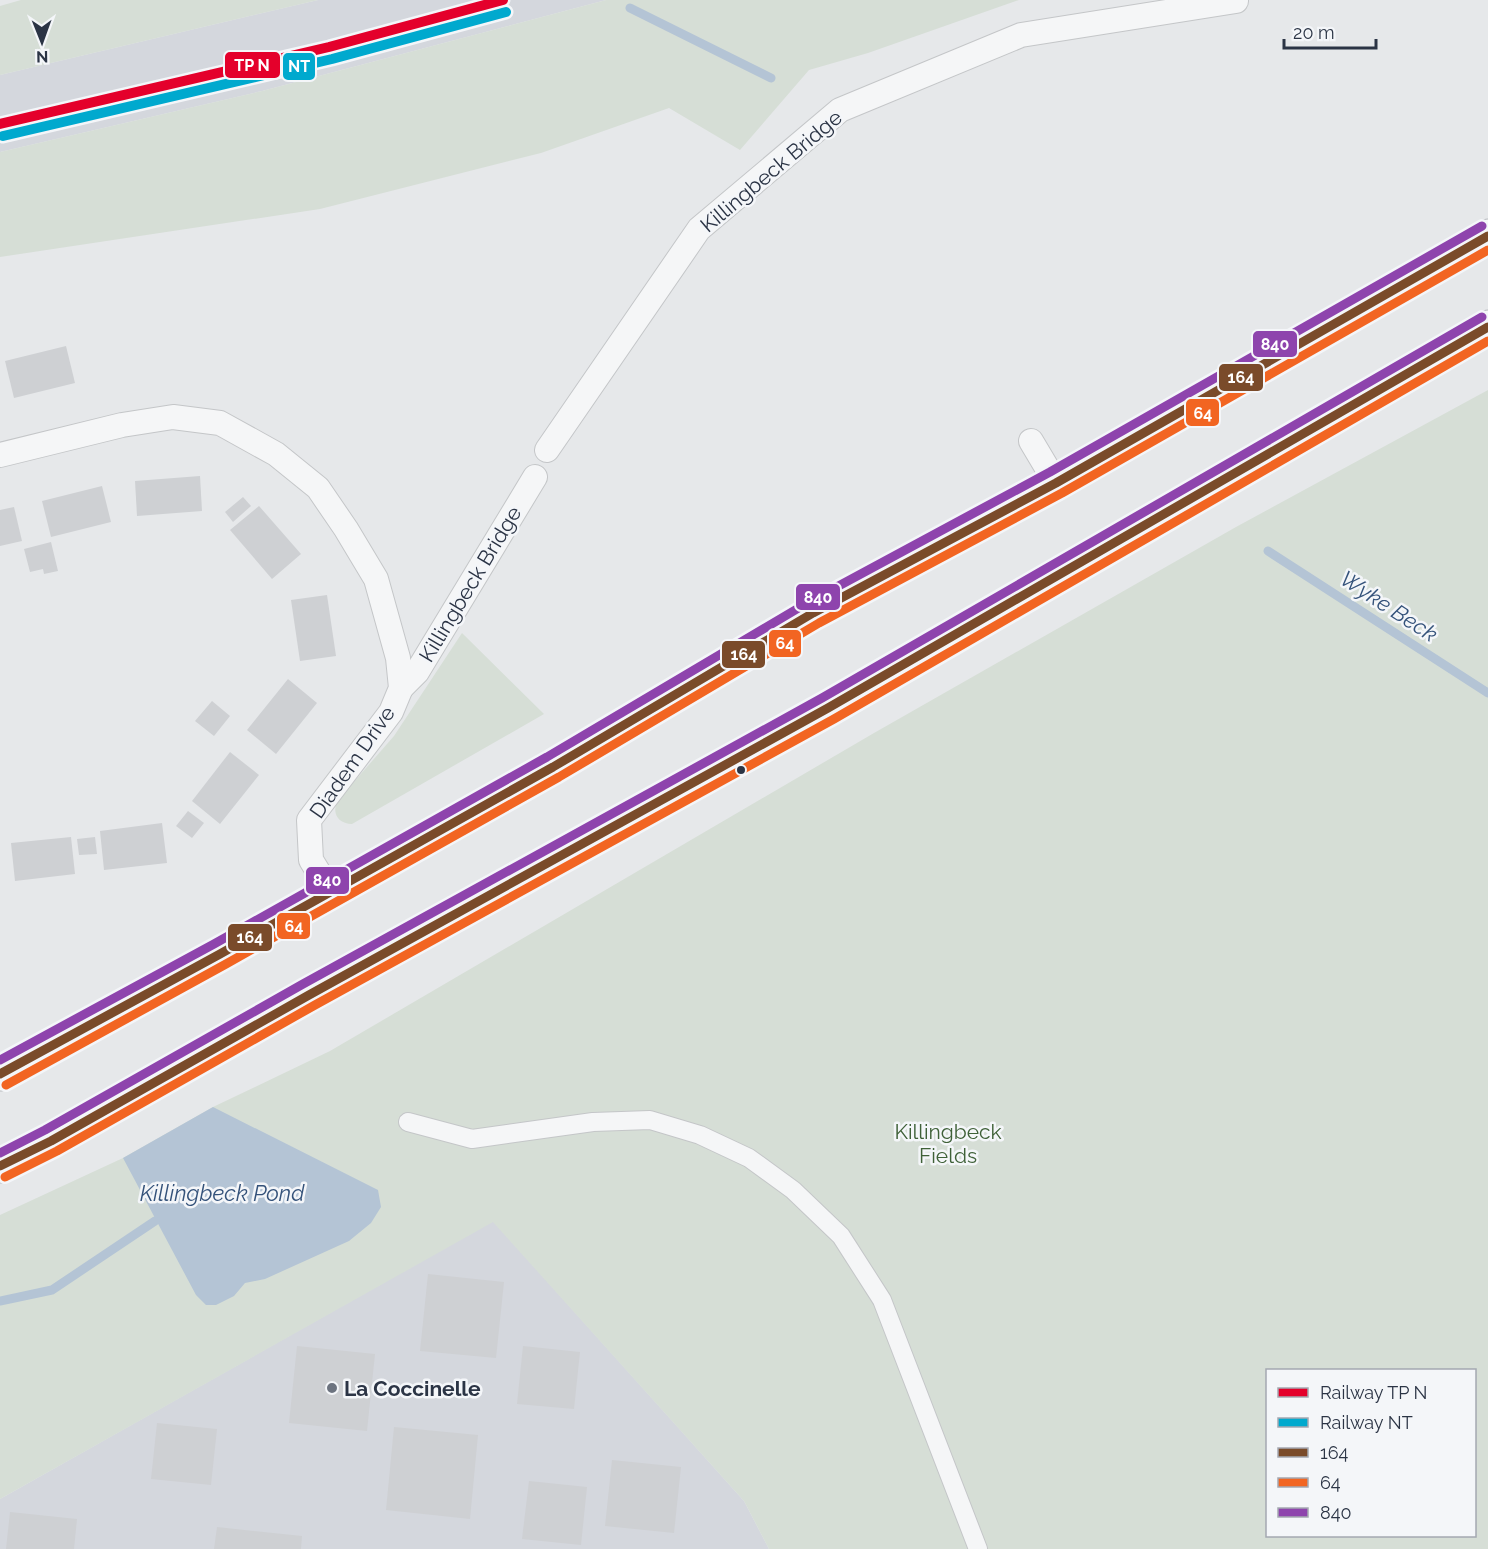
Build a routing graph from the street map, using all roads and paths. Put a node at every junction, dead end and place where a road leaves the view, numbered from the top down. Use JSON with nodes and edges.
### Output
{"nodes":[{"id":1,"x":1236,"y":2,"type":"dead end"},
{"id":2,"x":1488,"y":236,"type":"edge"},
{"id":3,"x":1488,"y":327,"type":"edge"},
{"id":4,"x":1031,"y":441,"type":"dead end"},
{"id":5,"x":548,"y":450,"type":"dead end"},
{"id":6,"x":0,"y":455,"type":"edge"},
{"id":7,"x":535,"y":477,"type":"dead end"},
{"id":8,"x":1056,"y":483,"type":"junction"},
{"id":9,"x":401,"y":688,"type":"junction"},
{"id":10,"x":330,"y":891,"type":"junction"},
{"id":11,"x":0,"y":1074,"type":"edge"},
{"id":12,"x":85,"y":1121,"type":"junction"},
{"id":13,"x":408,"y":1122,"type":"dead end"},
{"id":14,"x":0,"y":1166,"type":"edge"},
{"id":15,"x":0,"y":1190,"type":"edge"},
{"id":16,"x":978,"y":1549,"type":"edge"}],
"edges":[{"from":1,"to":5,"type":"street","name":"Killingbeck Bridge"},
{"from":2,"to":8,"type":"highway"},
{"from":3,"to":12,"type":"highway"},
{"from":4,"to":8,"type":"street"},
{"from":6,"to":9,"type":"street","name":"Diadem Drive"},
{"from":7,"to":9,"type":"street","name":"Killingbeck Bridge"},
{"from":8,"to":10,"type":"highway"},
{"from":9,"to":10,"type":"street","name":"Diadem Drive"},
{"from":10,"to":11,"type":"highway"},
{"from":12,"to":14,"type":"highway"},
{"from":12,"to":15,"type":"highway"},
{"from":13,"to":16,"type":"street"}]}
